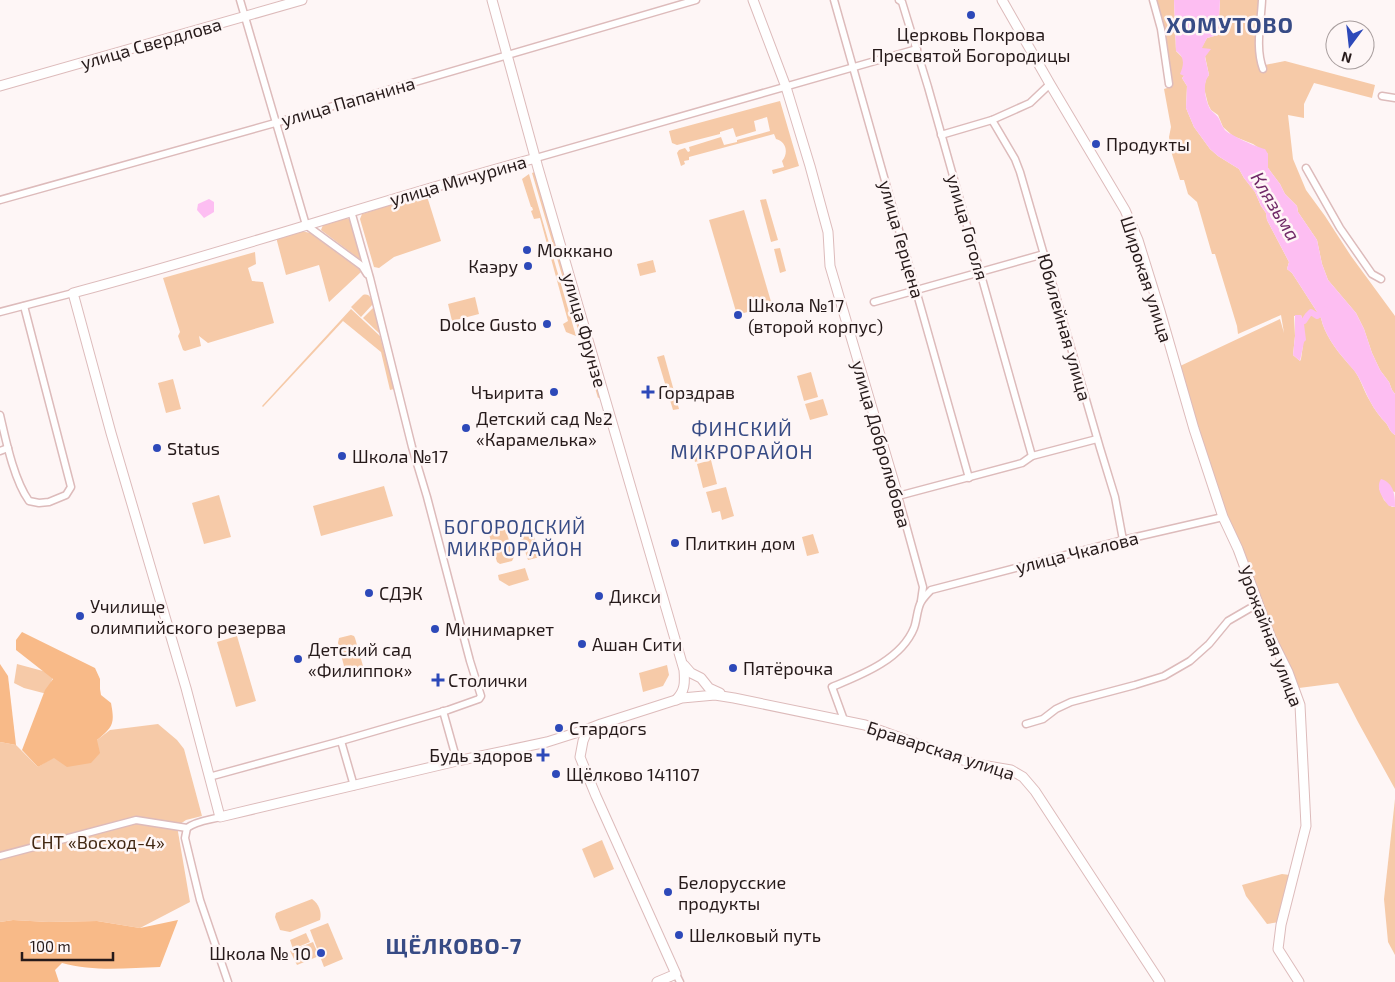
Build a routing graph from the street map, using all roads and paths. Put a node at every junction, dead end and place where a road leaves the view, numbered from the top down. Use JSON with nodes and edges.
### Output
{"nodes":[{"id":1,"x":240,"y":0,"type":"edge"},
{"id":2,"x":302,"y":0,"type":"edge"},
{"id":3,"x":492,"y":0,"type":"edge"},
{"id":4,"x":696,"y":0,"type":"edge"},
{"id":5,"x":752,"y":0,"type":"edge"},
{"id":6,"x":834,"y":0,"type":"edge"},
{"id":7,"x":899,"y":0,"type":"edge"},
{"id":8,"x":1002,"y":0,"type":"edge"},
{"id":9,"x":1153,"y":0,"type":"edge"},
{"id":10,"x":1262,"y":0,"type":"edge"},
{"id":11,"x":244,"y":16,"type":"junction"},
{"id":12,"x":917,"y":49,"type":"junction"},
{"id":13,"x":507,"y":54,"type":"junction"},
{"id":14,"x":853,"y":67,"type":"junction"},
{"id":15,"x":1263,"y":69,"type":"dead end"},
{"id":16,"x":1050,"y":84,"type":"junction"},
{"id":17,"x":1169,"y":84,"type":"dead end"},
{"id":18,"x":0,"y":86,"type":"edge"},
{"id":19,"x":786,"y":87,"type":"junction"},
{"id":20,"x":1382,"y":96,"type":"dead end"},
{"id":21,"x":1395,"y":98,"type":"edge"},
{"id":22,"x":992,"y":120,"type":"junction"},
{"id":23,"x":275,"y":123,"type":"junction"},
{"id":24,"x":941,"y":135,"type":"junction"},
{"id":25,"x":536,"y":158,"type":"junction"},
{"id":26,"x":1306,"y":168,"type":"dead end"},
{"id":27,"x":0,"y":200,"type":"edge"},
{"id":28,"x":351,"y":211,"type":"junction"},
{"id":29,"x":306,"y":225,"type":"junction"},
{"id":30,"x":1044,"y":254,"type":"junction"},
{"id":31,"x":981,"y":272,"type":"junction"},
{"id":32,"x":370,"y":278,"type":"junction"},
{"id":33,"x":1381,"y":279,"type":"dead end"},
{"id":34,"x":916,"y":290,"type":"junction"},
{"id":35,"x":73,"y":293,"type":"junction"},
{"id":36,"x":874,"y":302,"type":"dead end"},
{"id":37,"x":24,"y":306,"type":"junction"},
{"id":38,"x":0,"y":312,"type":"edge"},
{"id":39,"x":0,"y":415,"type":"edge"},
{"id":40,"x":1097,"y":439,"type":"junction"},
{"id":41,"x":8,"y":448,"type":"junction"},
{"id":42,"x":0,"y":451,"type":"edge"},
{"id":43,"x":1032,"y":456,"type":"junction"},
{"id":44,"x":969,"y":478,"type":"junction"},
{"id":45,"x":898,"y":496,"type":"junction"},
{"id":46,"x":1224,"y":520,"type":"junction"},
{"id":47,"x":1123,"y":540,"type":"junction"},
{"id":48,"x":921,"y":602,"type":"junction"},
{"id":49,"x":1258,"y":603,"type":"junction"},
{"id":50,"x":680,"y":659,"type":"junction"},
{"id":51,"x":695,"y":676,"type":"junction"},
{"id":52,"x":704,"y":683,"type":"junction"},
{"id":53,"x":684,"y":686,"type":"junction"},
{"id":54,"x":697,"y":696,"type":"junction"},
{"id":55,"x":734,"y":698,"type":"junction"},
{"id":56,"x":676,"y":700,"type":"junction"},
{"id":57,"x":443,"y":711,"type":"junction"},
{"id":58,"x":844,"y":720,"type":"junction"},
{"id":59,"x":1026,"y":724,"type":"dead end"},
{"id":60,"x":588,"y":729,"type":"junction"},
{"id":61,"x":342,"y":741,"type":"junction"},
{"id":62,"x":457,"y":761,"type":"junction"},
{"id":63,"x":209,"y":776,"type":"junction"},
{"id":64,"x":354,"y":786,"type":"junction"},
{"id":65,"x":220,"y":817,"type":"junction"},
{"id":66,"x":187,"y":828,"type":"junction"},
{"id":67,"x":0,"y":856,"type":"edge"},
{"id":68,"x":678,"y":978,"type":"edge"},
{"id":69,"x":228,"y":982,"type":"edge"},
{"id":70,"x":657,"y":982,"type":"edge"},
{"id":71,"x":1160,"y":982,"type":"edge"},
{"id":72,"x":1300,"y":982,"type":"edge"}],
"edges":[{"from":1,"to":11,"type":"street"},
{"from":2,"to":11,"type":"street","name":"улица Свердлова"},
{"from":3,"to":13,"type":"street","name":"улица Фрунзе"},
{"from":4,"to":13,"type":"street","name":"улица Папанина"},
{"from":5,"to":19,"type":"street","name":"улица Добролюбова"},
{"from":6,"to":14,"type":"street","name":"улица Герцена"},
{"from":7,"to":12,"type":"street","name":"улица Гоголя"},
{"from":8,"to":16,"type":"street","name":"Широкая улица"},
{"from":9,"to":17,"type":"street"},
{"from":10,"to":15,"type":"street"},
{"from":11,"to":18,"type":"street","name":"улица Свердлова"},
{"from":11,"to":23,"type":"street"},
{"from":12,"to":14,"type":"street","name":"улица Мичурина"},
{"from":12,"to":24,"type":"street","name":"улица Гоголя"},
{"from":13,"to":23,"type":"street","name":"улица Папанина"},
{"from":13,"to":25,"type":"street","name":"улица Фрунзе"},
{"from":14,"to":19,"type":"street","name":"улица Мичурина"},
{"from":14,"to":34,"type":"street","name":"улица Герцена"},
{"from":16,"to":22,"type":"street"},
{"from":16,"to":46,"type":"street","name":"Широкая улица"},
{"from":19,"to":25,"type":"street","name":"улица Мичурина"},
{"from":19,"to":45,"type":"street","name":"улица Добролюбова"},
{"from":20,"to":21,"type":"street"},
{"from":22,"to":24,"type":"street"},
{"from":22,"to":30,"type":"street","name":"Юбилейная улица"},
{"from":23,"to":27,"type":"street","name":"улица Папанина"},
{"from":23,"to":29,"type":"street"},
{"from":24,"to":31,"type":"street","name":"улица Гоголя"},
{"from":25,"to":28,"type":"street","name":"улица Мичурина"},
{"from":25,"to":50,"type":"street","name":"улица Фрунзе"},
{"from":26,"to":33,"type":"street"},
{"from":28,"to":29,"type":"street","name":"улица Мичурина"},
{"from":28,"to":32,"type":"street"},
{"from":29,"to":32,"type":"street"},
{"from":29,"to":35,"type":"street","name":"улица Мичурина"},
{"from":30,"to":31,"type":"street"},
{"from":30,"to":40,"type":"street","name":"Юбилейная улица"},
{"from":31,"to":34,"type":"street"},
{"from":31,"to":43,"type":"street","name":"улица Гоголя"},
{"from":32,"to":57,"type":"street"},
{"from":34,"to":36,"type":"street"},
{"from":34,"to":44,"type":"street","name":"улица Герцена"},
{"from":35,"to":37,"type":"street","name":"улица Мичурина"},
{"from":35,"to":63,"type":"street"},
{"from":37,"to":38,"type":"street","name":"улица Мичурина"},
{"from":37,"to":41,"type":"street"},
{"from":39,"to":41,"type":"street"},
{"from":40,"to":43,"type":"street"},
{"from":40,"to":47,"type":"street","name":"Юбилейная улица"},
{"from":41,"to":42,"type":"street"},
{"from":43,"to":44,"type":"street"},
{"from":44,"to":45,"type":"street"},
{"from":45,"to":48,"type":"street","name":"улица Добролюбова"},
{"from":46,"to":47,"type":"street","name":"улица Чкалова"},
{"from":46,"to":49,"type":"street","name":"Урожайная улица"},
{"from":47,"to":48,"type":"street","name":"улица Чкалова"},
{"from":48,"to":58,"type":"street"},
{"from":49,"to":59,"type":"street"},
{"from":49,"to":72,"type":"street","name":"Урожайная улица"},
{"from":50,"to":51,"type":"street"},
{"from":50,"to":53,"type":"street","name":"улица Фрунзе"},
{"from":51,"to":52,"type":"street"},
{"from":51,"to":53,"type":"street"},
{"from":52,"to":54,"type":"street"},
{"from":52,"to":55,"type":"street"},
{"from":53,"to":54,"type":"street"},
{"from":53,"to":56,"type":"street"},
{"from":54,"to":55,"type":"street"},
{"from":54,"to":56,"type":"street"},
{"from":55,"to":58,"type":"street","name":"Браварская улица"},
{"from":56,"to":60,"type":"street"},
{"from":57,"to":61,"type":"street"},
{"from":57,"to":62,"type":"street"},
{"from":58,"to":71,"type":"street","name":"Браварская улица"},
{"from":60,"to":62,"type":"street"},
{"from":60,"to":68,"type":"street"},
{"from":61,"to":63,"type":"street"},
{"from":61,"to":64,"type":"street"},
{"from":62,"to":64,"type":"street"},
{"from":63,"to":65,"type":"street"},
{"from":64,"to":65,"type":"street"},
{"from":65,"to":66,"type":"street"},
{"from":66,"to":67,"type":"street"},
{"from":66,"to":69,"type":"street"},
{"from":68,"to":70,"type":"street"}]}
